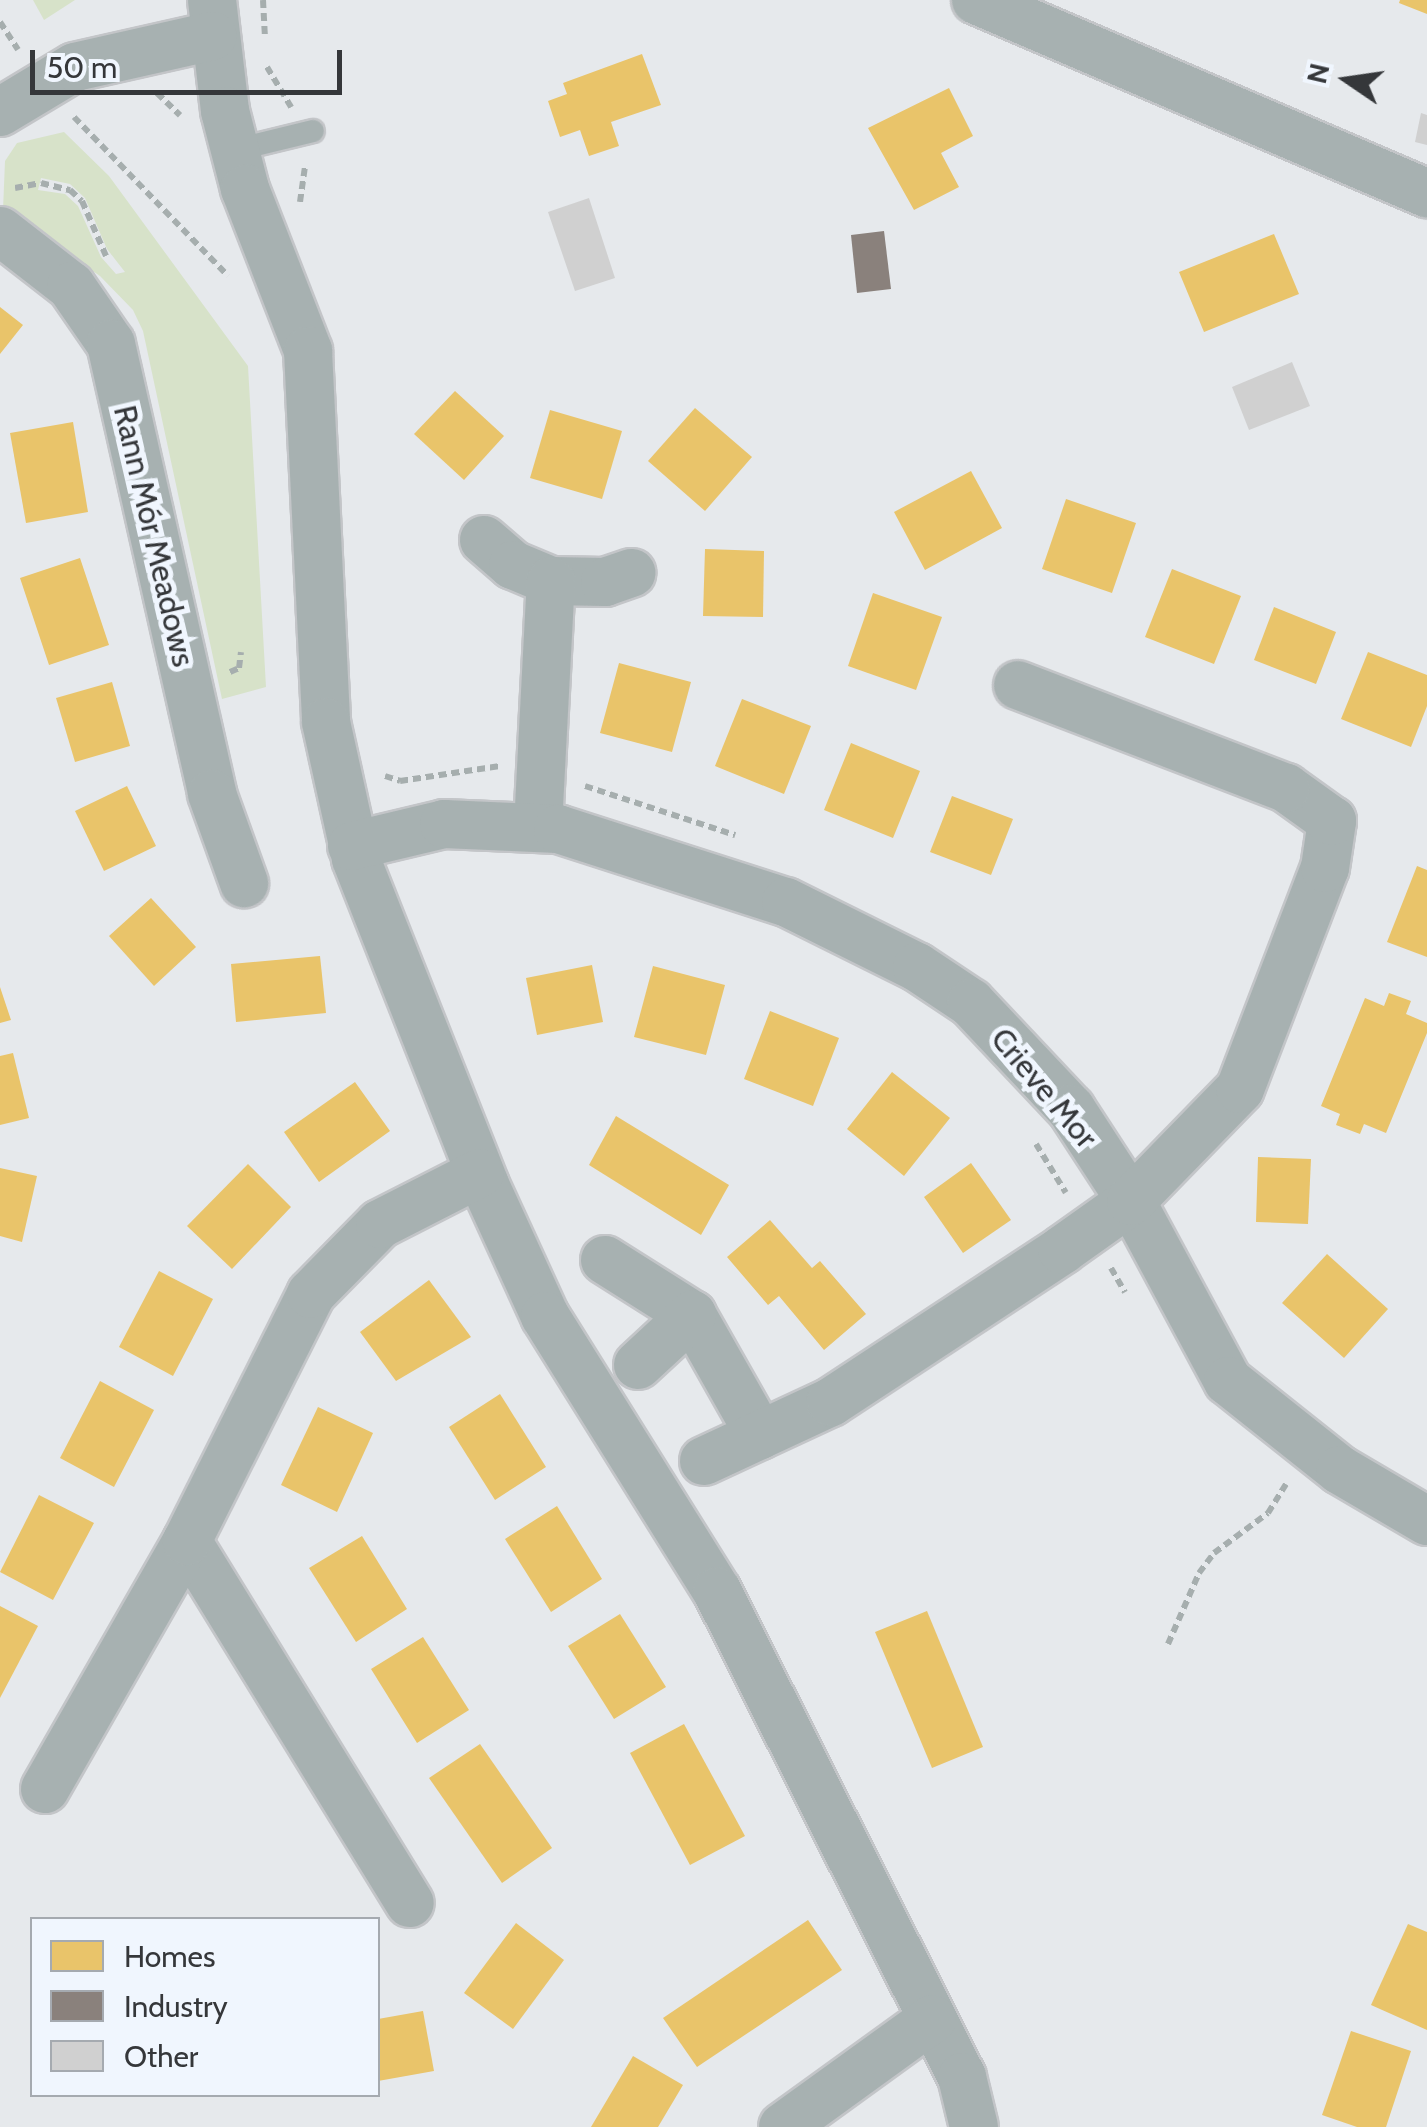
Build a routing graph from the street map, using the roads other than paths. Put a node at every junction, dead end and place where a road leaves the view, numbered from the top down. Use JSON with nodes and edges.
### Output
{"nodes":[{"id":1,"x":976,"y":0,"type":"edge"},
{"id":2,"x":212,"y":18,"type":"edge"},
{"id":3,"x":37,"y":88,"type":"edge"},
{"id":4,"x":313,"y":132,"type":"road end"},
{"id":5,"x":235,"y":150,"type":"junction"},
{"id":6,"x":1427,"y":193,"type":"edge"},
{"id":7,"x":3,"y":211,"type":"edge"},
{"id":8,"x":484,"y":540,"type":"dead end"},
{"id":9,"x":631,"y":574,"type":"dead end"},
{"id":10,"x":551,"y":581,"type":"junction"},
{"id":11,"x":1018,"y":684,"type":"dead end"},
{"id":12,"x":538,"y":826,"type":"junction"},
{"id":13,"x":352,"y":846,"type":"junction"},
{"id":14,"x":244,"y":883,"type":"dead end"},
{"id":15,"x":480,"y":1172,"type":"junction"},
{"id":16,"x":1130,"y":1201,"type":"junction"},
{"id":17,"x":605,"y":1260,"type":"dead end"},
{"id":18,"x":692,"y":1315,"type":"junction"},
{"id":19,"x":638,"y":1365,"type":"dead end"},
{"id":20,"x":760,"y":1435,"type":"junction"},
{"id":21,"x":704,"y":1461,"type":"dead end"},
{"id":22,"x":1427,"y":1521,"type":"edge"},
{"id":23,"x":188,"y":1541,"type":"junction"},
{"id":24,"x":45,"y":1789,"type":"dead end"},
{"id":25,"x":410,"y":1903,"type":"dead end"},
{"id":26,"x":932,"y":2020,"type":"junction"},
{"id":27,"x":783,"y":2127,"type":"edge"},
{"id":28,"x":974,"y":2127,"type":"edge"}],
"edges":[{"from":1,"to":6,"type":"street"},
{"from":2,"to":3,"type":"street"},
{"from":2,"to":5,"type":"street"},
{"from":4,"to":5,"type":"lane"},
{"from":5,"to":13,"type":"street"},
{"from":7,"to":14,"type":"street","name":"Rann Mór Meadows"},
{"from":8,"to":10,"type":"street"},
{"from":9,"to":10,"type":"street"},
{"from":10,"to":12,"type":"street"},
{"from":11,"to":16,"type":"street"},
{"from":12,"to":13,"type":"street","name":"Crieve Mor"},
{"from":12,"to":16,"type":"street","name":"Crieve Mor"},
{"from":13,"to":15,"type":"street"},
{"from":15,"to":23,"type":"street"},
{"from":15,"to":26,"type":"street"},
{"from":16,"to":20,"type":"street"},
{"from":16,"to":22,"type":"street","name":"Crieve Mor"},
{"from":17,"to":18,"type":"street"},
{"from":18,"to":19,"type":"street"},
{"from":18,"to":20,"type":"street"},
{"from":20,"to":21,"type":"street"},
{"from":23,"to":24,"type":"street"},
{"from":23,"to":25,"type":"street"},
{"from":26,"to":27,"type":"street"},
{"from":26,"to":28,"type":"street"}]}
